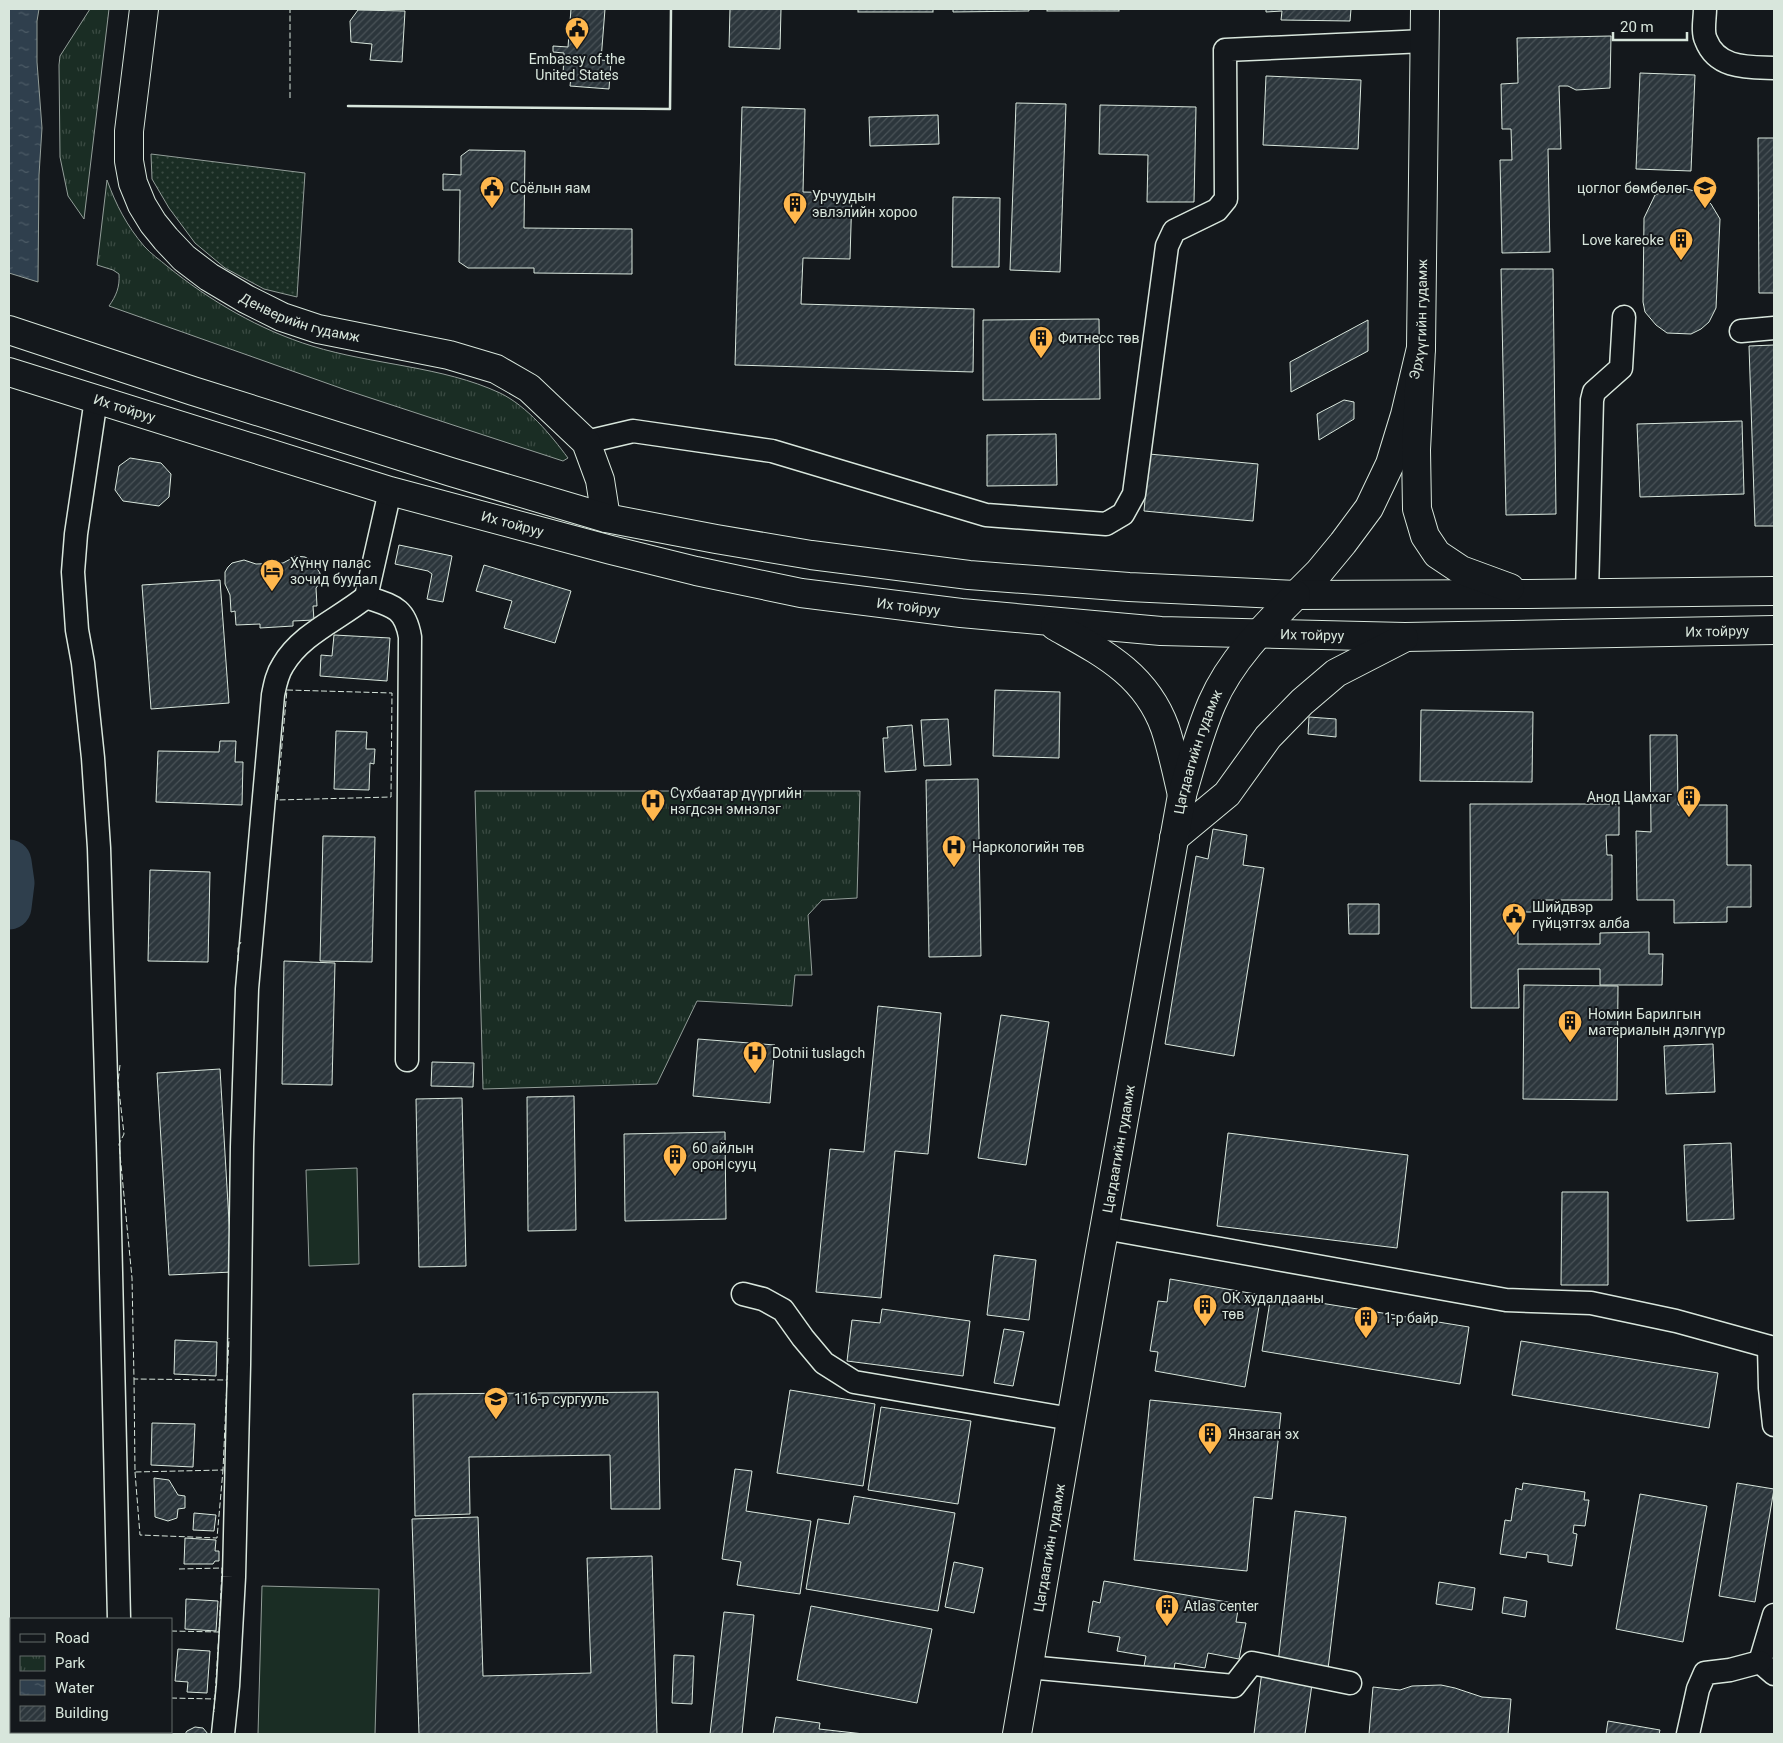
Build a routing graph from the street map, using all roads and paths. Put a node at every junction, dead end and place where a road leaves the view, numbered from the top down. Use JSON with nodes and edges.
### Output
{"nodes":[{"id":1,"x":144,"y":9,"type":"edge"},
{"id":2,"x":1425,"y":9,"type":"edge"},
{"id":3,"x":1705,"y":9,"type":"edge"},
{"id":4,"x":1425,"y":41,"type":"junction"},
{"id":5,"x":1774,"y":68,"type":"edge"},
{"id":6,"x":1624,"y":317,"type":"dead end"},
{"id":7,"x":1774,"y":328,"type":"edge"},
{"id":8,"x":9,"y":330,"type":"edge"},
{"id":9,"x":1741,"y":331,"type":"dead end"},
{"id":10,"x":1421,"y":348,"type":"junction"},
{"id":11,"x":9,"y":372,"type":"edge"},
{"id":12,"x":96,"y":399,"type":"junction"},
{"id":13,"x":586,"y":442,"type":"junction"},
{"id":14,"x":390,"y":490,"type":"junction"},
{"id":15,"x":606,"y":518,"type":"junction"},
{"id":16,"x":1774,"y":590,"type":"edge"},
{"id":17,"x":1587,"y":593,"type":"junction"},
{"id":18,"x":1528,"y":594,"type":"junction"},
{"id":19,"x":1296,"y":595,"type":"junction"},
{"id":20,"x":366,"y":597,"type":"junction"},
{"id":21,"x":1048,"y":622,"type":"junction"},
{"id":22,"x":1774,"y":630,"type":"edge"},
{"id":23,"x":1257,"y":634,"type":"junction"},
{"id":24,"x":1406,"y":637,"type":"junction"},
{"id":25,"x":1182,"y":795,"type":"junction"},
{"id":26,"x":1174,"y":838,"type":"junction"},
{"id":27,"x":407,"y":1060,"type":"dead end"},
{"id":28,"x":1104,"y":1228,"type":"junction"},
{"id":29,"x":743,"y":1294,"type":"dead end"},
{"id":30,"x":1771,"y":1347,"type":"edge"},
{"id":31,"x":1071,"y":1419,"type":"junction"},
{"id":32,"x":1774,"y":1425,"type":"edge"},
{"id":33,"x":1774,"y":1615,"type":"edge"},
{"id":34,"x":119,"y":1618,"type":"edge"},
{"id":35,"x":1028,"y":1667,"type":"junction"},
{"id":36,"x":1767,"y":1668,"type":"edge"},
{"id":37,"x":1350,"y":1684,"type":"dead end"},
{"id":38,"x":223,"y":1734,"type":"edge"},
{"id":39,"x":1017,"y":1734,"type":"edge"},
{"id":40,"x":1688,"y":1734,"type":"edge"}],
"edges":[{"from":1,"to":13,"type":"main road","name":"Денверийн гудамж"},
{"from":2,"to":4,"type":"main road","name":"Эрхүүгийн гудамж"},
{"from":3,"to":5,"type":"street"},
{"from":4,"to":10,"type":"main road","name":"Эрхүүгийн гудамж"},
{"from":4,"to":13,"type":"street"},
{"from":6,"to":17,"type":"street"},
{"from":7,"to":9,"type":"street"},
{"from":8,"to":15,"type":"main road"},
{"from":10,"to":18,"type":"main road"},
{"from":10,"to":19,"type":"main road","name":"Эрхүүгийн гудамж"},
{"from":11,"to":12,"type":"main road","name":"Их тойруу"},
{"from":12,"to":14,"type":"main road","name":"Их тойруу"},
{"from":12,"to":34,"type":"street"},
{"from":13,"to":15,"type":"main road","name":"Денверийн гудамж"},
{"from":14,"to":20,"type":"street"},
{"from":14,"to":21,"type":"main road","name":"Их тойруу"},
{"from":15,"to":19,"type":"main road"},
{"from":16,"to":17,"type":"main road"},
{"from":17,"to":18,"type":"main road"},
{"from":18,"to":19,"type":"main road"},
{"from":19,"to":23,"type":"main road","name":"Цагдаагийн гудамж"},
{"from":20,"to":27,"type":"street"},
{"from":20,"to":38,"type":"street"},
{"from":21,"to":23,"type":"main road","name":"Их тойруу"},
{"from":21,"to":25,"type":"main road"},
{"from":22,"to":24,"type":"main road","name":"Их тойруу"},
{"from":23,"to":24,"type":"main road","name":"Их тойруу"},
{"from":23,"to":25,"type":"main road","name":"Цагдаагийн гудамж"},
{"from":24,"to":26,"type":"main road"},
{"from":25,"to":26,"type":"main road","name":"Цагдаагийн гудамж"},
{"from":26,"to":28,"type":"main road","name":"Цагдаагийн гудамж"},
{"from":28,"to":30,"type":"street"},
{"from":28,"to":31,"type":"main road","name":"Цагдаагийн гудамж"},
{"from":29,"to":31,"type":"street"},
{"from":30,"to":32,"type":"street"},
{"from":31,"to":35,"type":"main road","name":"Цагдаагийн гудамж"},
{"from":33,"to":36,"type":"street"},
{"from":35,"to":37,"type":"street"},
{"from":35,"to":39,"type":"main road","name":"Цагдаагийн гудамж"},
{"from":36,"to":40,"type":"street"}]}
